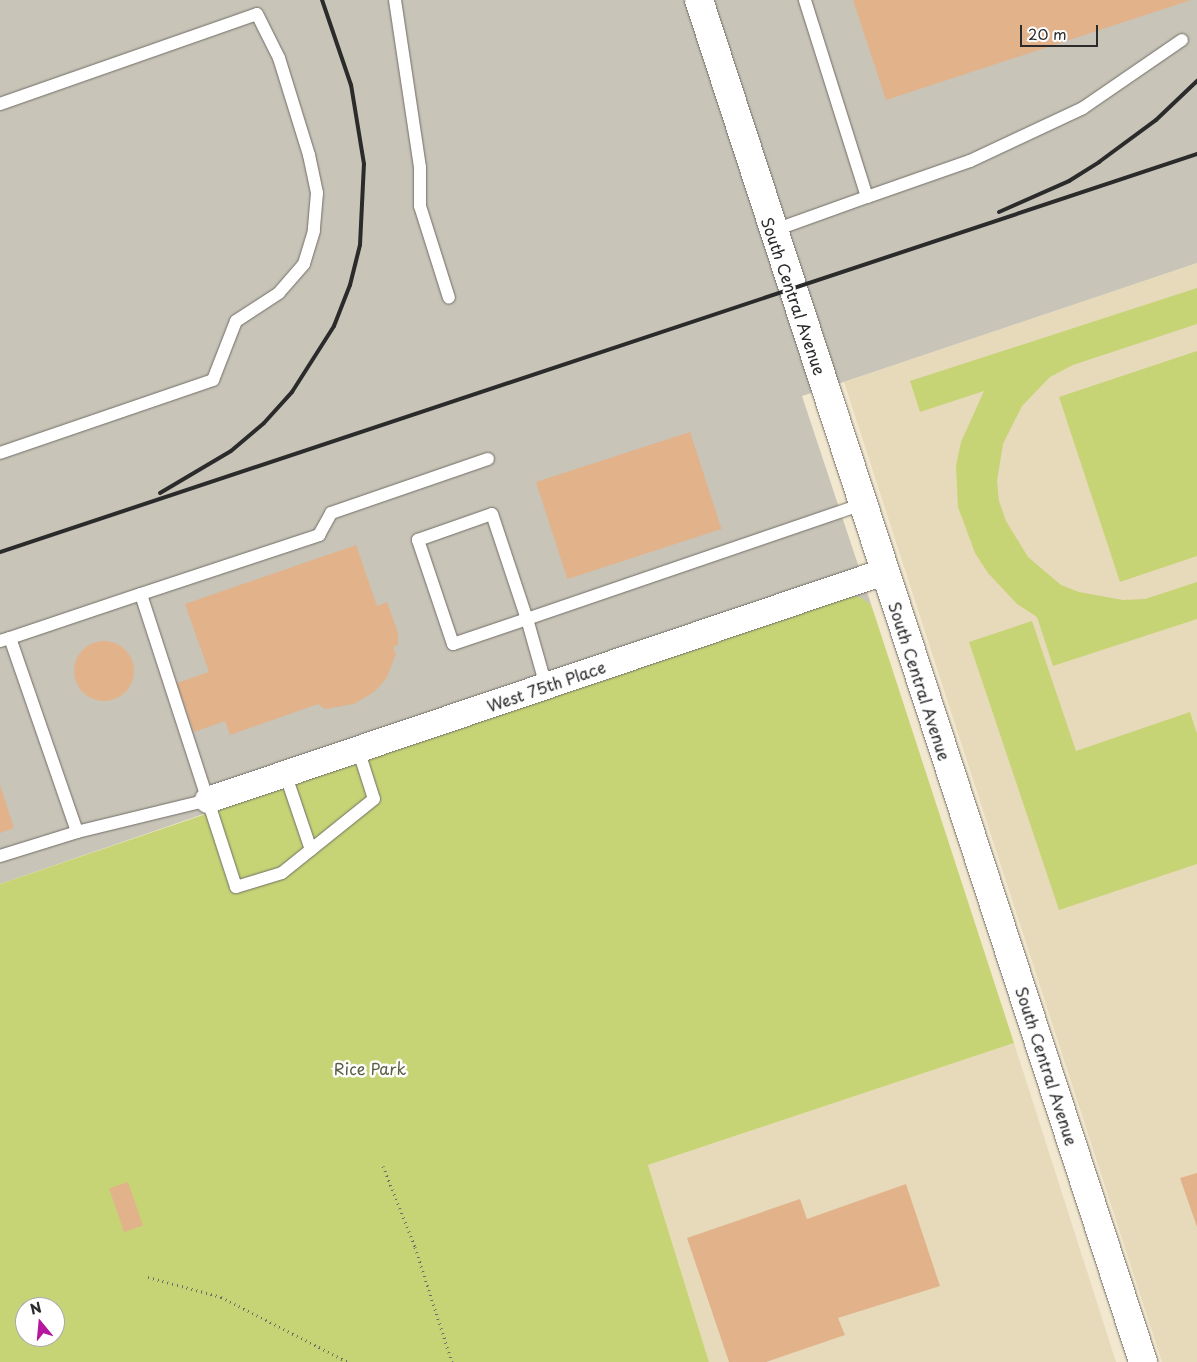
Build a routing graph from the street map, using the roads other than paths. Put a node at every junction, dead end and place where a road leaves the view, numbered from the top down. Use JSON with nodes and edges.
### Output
{"nodes":[{"id":1,"x":395,"y":0,"type":"edge"},
{"id":2,"x":805,"y":0,"type":"edge"},
{"id":3,"x":705,"y":2,"type":"edge"},
{"id":4,"x":1182,"y":40,"type":"dead end"},
{"id":5,"x":0,"y":104,"type":"edge"},
{"id":6,"x":867,"y":197,"type":"junction"},
{"id":7,"x":772,"y":231,"type":"junction"},
{"id":8,"x":449,"y":298,"type":"dead end"},
{"id":9,"x":0,"y":453,"type":"edge"},
{"id":10,"x":488,"y":459,"type":"dead end"},
{"id":11,"x":862,"y":504,"type":"junction"},
{"id":12,"x":884,"y":572,"type":"junction"},
{"id":13,"x":141,"y":594,"type":"junction"},
{"id":14,"x":527,"y":619,"type":"junction"},
{"id":15,"x":5,"y":640,"type":"edge"},
{"id":16,"x":546,"y":686,"type":"junction"},
{"id":17,"x":358,"y":749,"type":"junction"},
{"id":18,"x":285,"y":774,"type":"junction"},
{"id":19,"x":208,"y":800,"type":"junction"},
{"id":20,"x":77,"y":832,"type":"junction"},
{"id":21,"x":311,"y":850,"type":"junction"},
{"id":22,"x":0,"y":856,"type":"edge"},
{"id":23,"x":1143,"y":1362,"type":"edge"}],
"edges":[{"from":1,"to":8,"type":"lane"},
{"from":2,"to":6,"type":"lane"},
{"from":3,"to":7,"type":"street","name":"South Central Avenue"},
{"from":4,"to":6,"type":"lane"},
{"from":5,"to":9,"type":"lane"},
{"from":6,"to":7,"type":"lane"},
{"from":7,"to":11,"type":"street","name":"South Central Avenue"},
{"from":10,"to":13,"type":"lane"},
{"from":11,"to":12,"type":"street","name":"South Central Avenue"},
{"from":11,"to":14,"type":"lane"},
{"from":12,"to":16,"type":"street","name":"West 75th Place"},
{"from":12,"to":23,"type":"street","name":"South Central Avenue"},
{"from":13,"to":15,"type":"lane"},
{"from":13,"to":19,"type":"lane"},
{"from":14,"to":14,"type":"lane"},
{"from":14,"to":16,"type":"lane"},
{"from":15,"to":20,"type":"lane"},
{"from":16,"to":17,"type":"street","name":"West 75th Place"},
{"from":17,"to":18,"type":"street","name":"West 75th Place"},
{"from":17,"to":21,"type":"lane"},
{"from":18,"to":19,"type":"street","name":"West 75th Place"},
{"from":18,"to":21,"type":"lane"},
{"from":19,"to":20,"type":"lane"},
{"from":19,"to":21,"type":"lane"},
{"from":20,"to":22,"type":"lane"}]}
